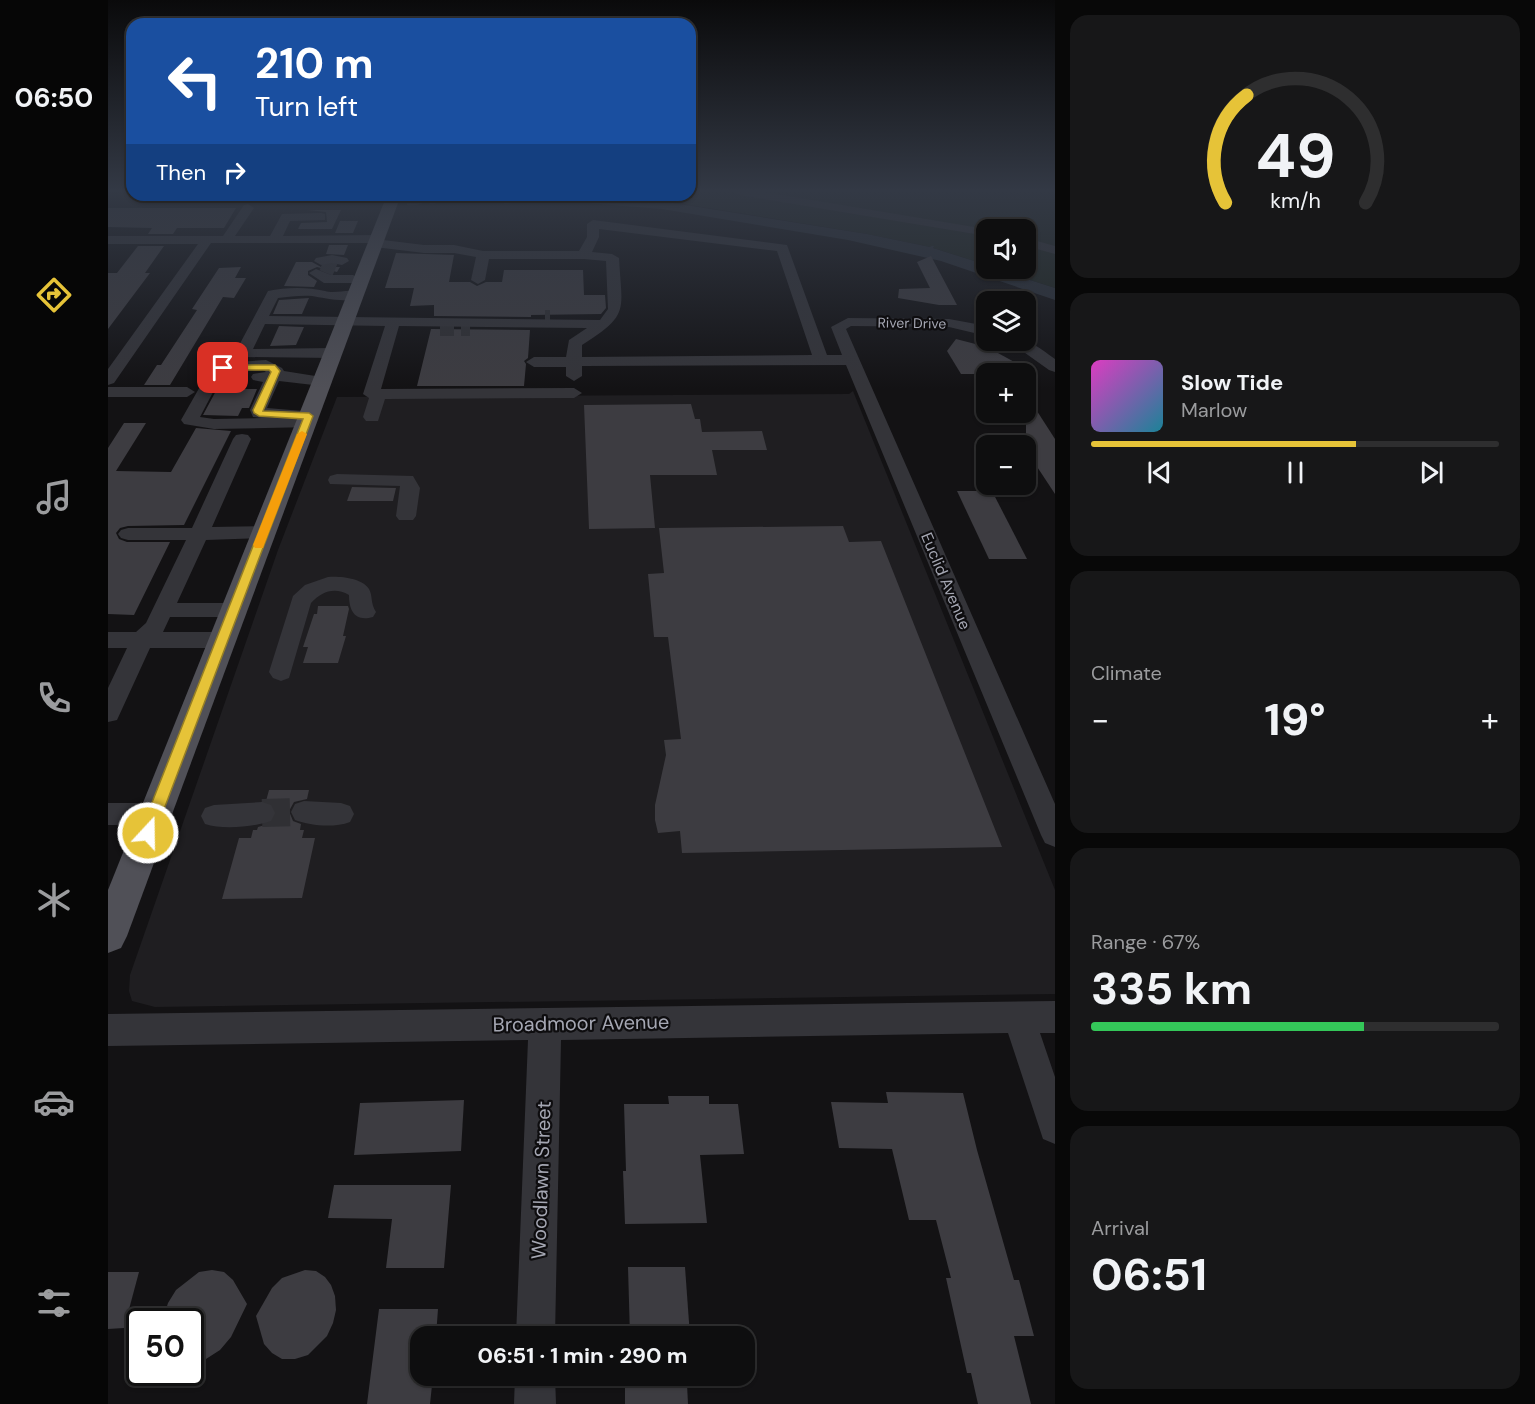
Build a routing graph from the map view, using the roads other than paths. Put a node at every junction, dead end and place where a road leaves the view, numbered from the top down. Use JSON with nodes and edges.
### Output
{"nodes":[{"id":1,"x":195,"y":258,"type":"edge"},
{"id":2,"x":347,"y":258,"type":"tunnel mouth"},
{"id":3,"x":370,"y":258,"type":"edge"},
{"id":4,"x":482,"y":258,"type":"edge"},
{"id":5,"x":608,"y":258,"type":"edge"},
{"id":6,"x":785,"y":258,"type":"edge"},
{"id":7,"x":327,"y":266,"type":"junction"},
{"id":8,"x":279,"y":279,"type":"dead end"},
{"id":9,"x":478,"y":280,"type":"dead end"},
{"id":10,"x":358,"y":287,"type":"junction"},
{"id":11,"x":261,"y":320,"type":"junction"},
{"id":12,"x":346,"y":320,"type":"junction"},
{"id":13,"x":393,"y":323,"type":"junction"},
{"id":14,"x":419,"y":323,"type":"junction"},
{"id":15,"x":497,"y":324,"type":"junction"},
{"id":16,"x":604,"y":324,"type":"junction"},
{"id":17,"x":838,"y":327,"type":"joint"},
{"id":18,"x":976,"y":328,"type":"edge"},
{"id":19,"x":440,"y":329,"type":"tunnel mouth"},
{"id":20,"x":470,"y":329,"type":"tunnel mouth"},
{"id":21,"x":1034,"y":351,"type":"edge"},
{"id":22,"x":821,"y":360,"type":"junction"},
{"id":23,"x":851,"y":360,"type":"junction"},
{"id":24,"x":534,"y":362,"type":"dead end"},
{"id":25,"x":574,"y":362,"type":"junction"},
{"id":26,"x":327,"y":367,"type":"junction"},
{"id":27,"x":1055,"y":367,"type":"edge"},
{"id":28,"x":280,"y":377,"type":"junction"},
{"id":29,"x":109,"y":381,"type":"edge"},
{"id":30,"x":378,"y":394,"type":"junction"},
{"id":31,"x":188,"y":397,"type":"junction"},
{"id":32,"x":372,"y":417,"type":"dead end"},
{"id":33,"x":307,"y":420,"type":"junction"},
{"id":34,"x":244,"y":431,"type":"junction"},
{"id":35,"x":337,"y":480,"type":"dead end"},
{"id":36,"x":406,"y":516,"type":"dead end"},
{"id":37,"x":264,"y":532,"type":"junction"},
{"id":38,"x":128,"y":534,"type":"dead end"},
{"id":39,"x":199,"y":534,"type":"junction"},
{"id":40,"x":164,"y":610,"type":"junction"},
{"id":41,"x":234,"y":610,"type":"junction"},
{"id":42,"x":365,"y":612,"type":"dead end"},
{"id":43,"x":222,"y":639,"type":"junction"},
{"id":44,"x":108,"y":640,"type":"edge"},
{"id":45,"x":142,"y":640,"type":"junction"},
{"id":46,"x":281,"y":672,"type":"dead end"},
{"id":47,"x":108,"y":713,"type":"edge"},
{"id":48,"x":303,"y":812,"type":"tunnel mouth"},
{"id":49,"x":262,"y":813,"type":"tunnel mouth"},
{"id":50,"x":108,"y":814,"type":"edge"},
{"id":51,"x":155,"y":814,"type":"junction"},
{"id":52,"x":341,"y":814,"type":"dead end"},
{"id":53,"x":214,"y":816,"type":"dead end"},
{"id":54,"x":1055,"y":835,"type":"edge"},
{"id":55,"x":108,"y":936,"type":"edge"},
{"id":56,"x":1055,"y":1017,"type":"edge"},
{"id":57,"x":1019,"y":1018,"type":"junction"},
{"id":58,"x":545,"y":1024,"type":"junction"},
{"id":59,"x":108,"y":1030,"type":"edge"},
{"id":60,"x":1055,"y":1127,"type":"edge"},
{"id":61,"x":536,"y":1326,"type":"edge"},
{"id":62,"x":535,"y":1386,"type":"edge"},
{"id":63,"x":535,"y":1404,"type":"edge"}],
"edges":[{"from":1,"to":29,"type":"street"},
{"from":2,"to":7,"type":"street"},
{"from":3,"to":10,"type":"main road"},
{"from":4,"to":9,"type":"street"},
{"from":5,"to":16,"type":"street"},
{"from":6,"to":22,"type":"street"},
{"from":7,"to":8,"type":"street"},
{"from":7,"to":10,"type":"street"},
{"from":10,"to":11,"type":"street"},
{"from":10,"to":12,"type":"main road"},
{"from":11,"to":12,"type":"street"},
{"from":11,"to":26,"type":"street"},
{"from":12,"to":13,"type":"street"},
{"from":12,"to":26,"type":"main road"},
{"from":13,"to":14,"type":"street"},
{"from":13,"to":30,"type":"street"},
{"from":14,"to":15,"type":"street"},
{"from":14,"to":19,"type":"street"},
{"from":15,"to":16,"type":"street"},
{"from":15,"to":20,"type":"street"},
{"from":16,"to":25,"type":"street"},
{"from":17,"to":18,"type":"street","name":"River Drive"},
{"from":17,"to":23,"type":"street","name":"Euclid Avenue"},
{"from":21,"to":27,"type":"street"},
{"from":22,"to":23,"type":"street"},
{"from":22,"to":25,"type":"street"},
{"from":23,"to":54,"type":"street","name":"Euclid Avenue"},
{"from":24,"to":25,"type":"street"},
{"from":25,"to":30,"type":"street"},
{"from":26,"to":28,"type":"street"},
{"from":26,"to":33,"type":"main road"},
{"from":28,"to":31,"type":"street"},
{"from":28,"to":33,"type":"street"},
{"from":29,"to":31,"type":"street"},
{"from":30,"to":32,"type":"street"},
{"from":31,"to":34,"type":"street"},
{"from":33,"to":34,"type":"street"},
{"from":33,"to":37,"type":"main road"},
{"from":34,"to":39,"type":"street"},
{"from":35,"to":36,"type":"street"},
{"from":37,"to":39,"type":"street"},
{"from":37,"to":41,"type":"main road"},
{"from":38,"to":39,"type":"street"},
{"from":39,"to":40,"type":"street"},
{"from":40,"to":41,"type":"street"},
{"from":40,"to":45,"type":"street"},
{"from":41,"to":43,"type":"main road"},
{"from":42,"to":46,"type":"street"},
{"from":43,"to":45,"type":"street"},
{"from":43,"to":51,"type":"main road"},
{"from":44,"to":45,"type":"street"},
{"from":45,"to":47,"type":"street"},
{"from":48,"to":52,"type":"street"},
{"from":49,"to":53,"type":"street"},
{"from":50,"to":51,"type":"street"},
{"from":51,"to":55,"type":"main road"},
{"from":56,"to":57,"type":"street","name":"Broadmoor Avenue"},
{"from":57,"to":58,"type":"street","name":"Broadmoor Avenue"},
{"from":57,"to":60,"type":"street"},
{"from":58,"to":59,"type":"street","name":"Broadmoor Avenue"},
{"from":58,"to":61,"type":"street","name":"Woodlawn Street"},
{"from":62,"to":63,"type":"street"}]}
